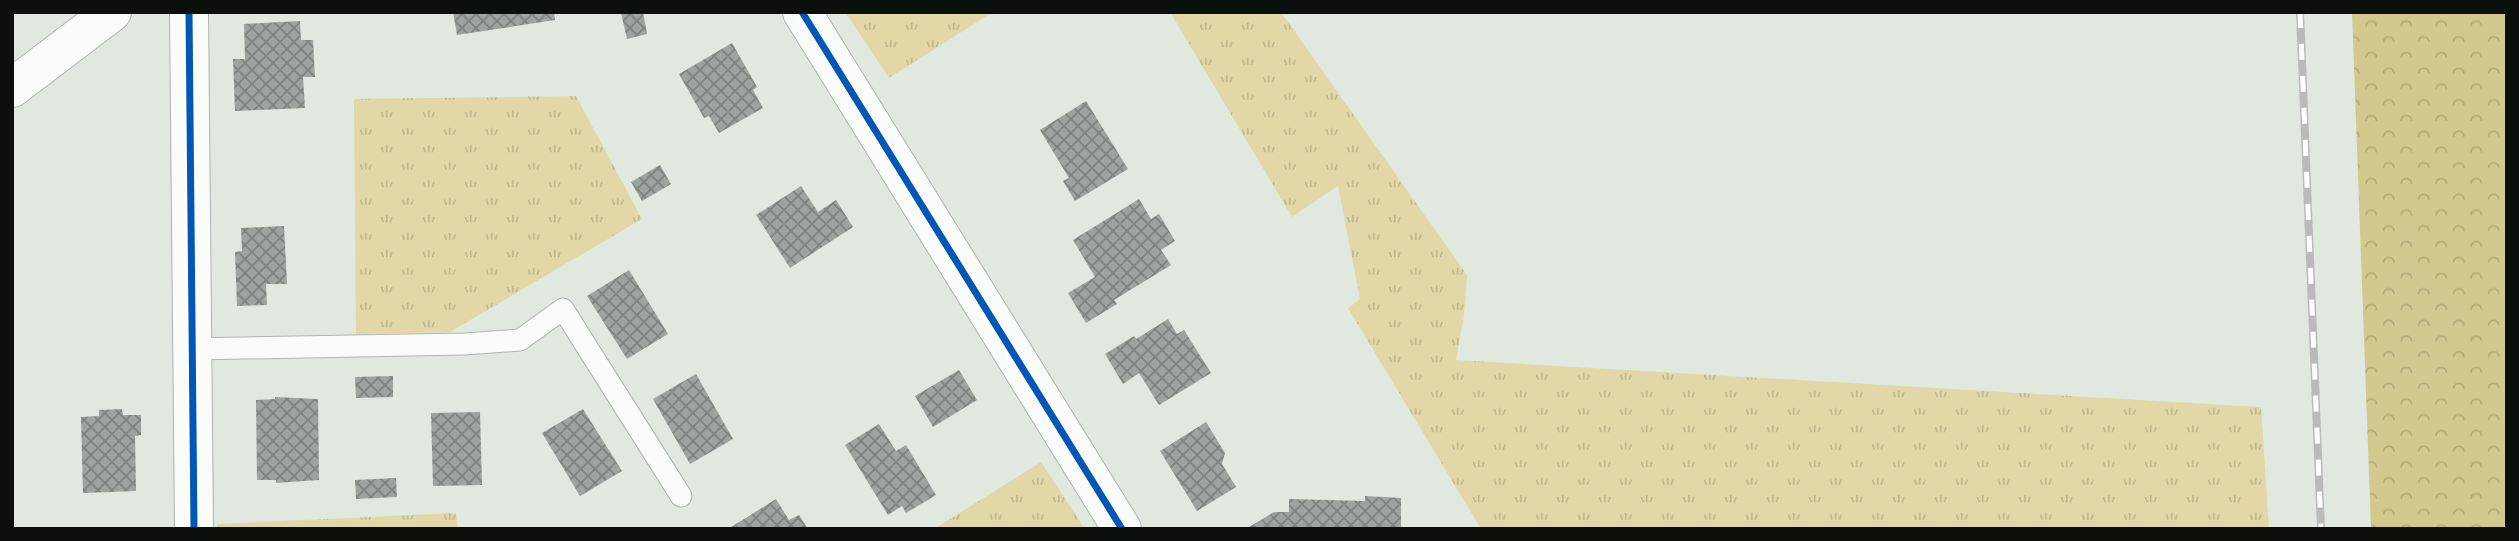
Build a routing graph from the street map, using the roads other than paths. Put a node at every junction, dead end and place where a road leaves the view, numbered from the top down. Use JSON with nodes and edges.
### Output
{"nodes":[{"id":1,"x":112,"y":12,"type":"edge"},
{"id":2,"x":189,"y":12,"type":"edge"},
{"id":3,"x":802,"y":12,"type":"edge"},
{"id":4,"x":12,"y":88,"type":"edge"},
{"id":5,"x":193,"y":349,"type":"junction"},
{"id":6,"x":681,"y":496,"type":"dead end"},
{"id":7,"x":194,"y":529,"type":"edge"},
{"id":8,"x":1122,"y":529,"type":"edge"}],
"edges":[{"from":1,"to":4,"type":"street"},
{"from":2,"to":5,"type":"street"},
{"from":3,"to":8,"type":"street"},
{"from":5,"to":6,"type":"lane"},
{"from":5,"to":7,"type":"street"}]}
